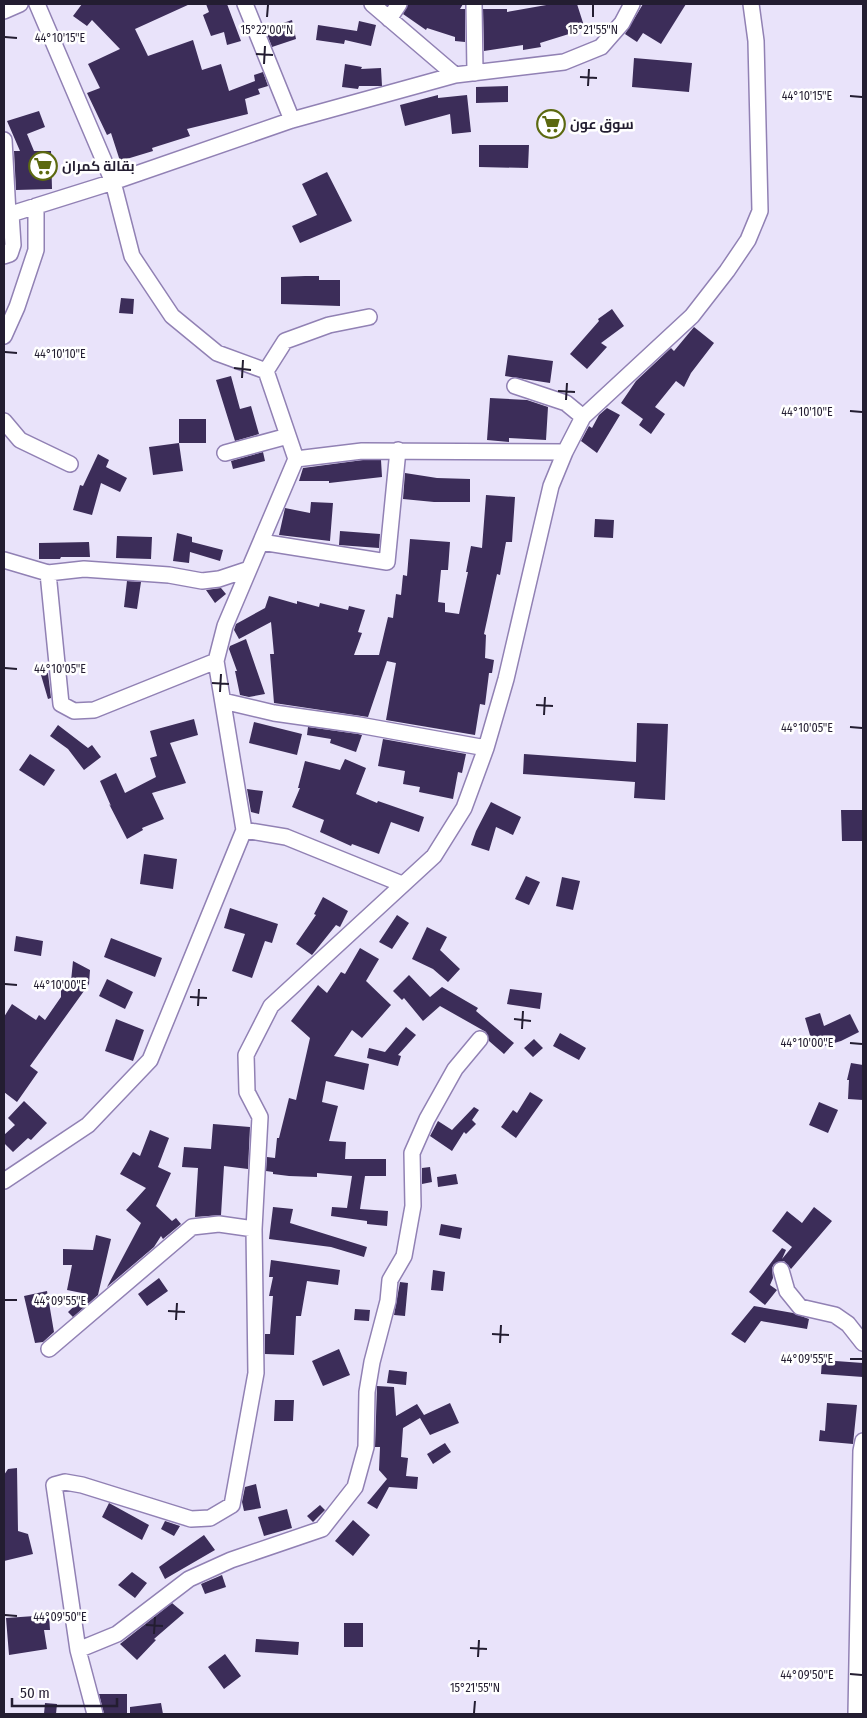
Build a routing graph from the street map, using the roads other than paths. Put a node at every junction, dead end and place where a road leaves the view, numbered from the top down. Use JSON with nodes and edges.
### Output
{"nodes":[{"id":1,"x":20,"y":4,"type":"edge"},
{"id":2,"x":37,"y":4,"type":"edge"},
{"id":3,"x":245,"y":4,"type":"edge"},
{"id":4,"x":372,"y":4,"type":"edge"},
{"id":5,"x":399,"y":4,"type":"edge"},
{"id":6,"x":474,"y":4,"type":"edge"},
{"id":7,"x":632,"y":4,"type":"edge"},
{"id":8,"x":751,"y":4,"type":"edge"},
{"id":9,"x":4,"y":11,"type":"edge"},
{"id":10,"x":389,"y":19,"type":"junction"},
{"id":11,"x":475,"y":72,"type":"junction"},
{"id":12,"x":456,"y":75,"type":"junction"},
{"id":13,"x":292,"y":120,"type":"junction"},
{"id":14,"x":4,"y":140,"type":"edge"},
{"id":15,"x":113,"y":182,"type":"junction"},
{"id":16,"x":36,"y":206,"type":"junction"},
{"id":17,"x":8,"y":214,"type":"edge"},
{"id":18,"x":4,"y":256,"type":"edge"},
{"id":19,"x":369,"y":318,"type":"dead end"},
{"id":20,"x":4,"y":336,"type":"edge"},
{"id":21,"x":266,"y":371,"type":"junction"},
{"id":22,"x":515,"y":386,"type":"dead end"},
{"id":23,"x":583,"y":417,"type":"junction"},
{"id":24,"x":4,"y":421,"type":"edge"},
{"id":25,"x":288,"y":436,"type":"junction"},
{"id":26,"x":398,"y":450,"type":"junction"},
{"id":27,"x":565,"y":452,"type":"junction"},
{"id":28,"x":226,"y":453,"type":"dead end"},
{"id":29,"x":296,"y":459,"type":"junction"},
{"id":30,"x":70,"y":464,"type":"dead end"},
{"id":31,"x":261,"y":542,"type":"junction"},
{"id":32,"x":4,"y":560,"type":"edge"},
{"id":33,"x":249,"y":569,"type":"junction"},
{"id":34,"x":48,"y":573,"type":"junction"},
{"id":35,"x":216,"y":661,"type":"junction"},
{"id":36,"x":223,"y":701,"type":"junction"},
{"id":37,"x":486,"y":748,"type":"junction"},
{"id":38,"x":244,"y":830,"type":"junction"},
{"id":39,"x":402,"y":884,"type":"junction"},
{"id":40,"x":480,"y":1039,"type":"dead end"},
{"id":41,"x":4,"y":1181,"type":"edge"},
{"id":42,"x":254,"y":1228,"type":"junction"},
{"id":43,"x":781,"y":1270,"type":"dead end"},
{"id":44,"x":863,"y":1343,"type":"edge"},
{"id":45,"x":49,"y":1349,"type":"dead end"},
{"id":46,"x":863,"y":1442,"type":"edge"},
{"id":47,"x":78,"y":1650,"type":"junction"},
{"id":48,"x":95,"y":1714,"type":"edge"},
{"id":49,"x":856,"y":1714,"type":"edge"}],
"edges":[{"from":1,"to":9,"type":"street"},
{"from":2,"to":15,"type":"street"},
{"from":3,"to":13,"type":"street"},
{"from":4,"to":10,"type":"street"},
{"from":5,"to":10,"type":"street"},
{"from":6,"to":11,"type":"street"},
{"from":7,"to":11,"type":"street"},
{"from":8,"to":23,"type":"street"},
{"from":10,"to":12,"type":"street"},
{"from":11,"to":12,"type":"street"},
{"from":12,"to":13,"type":"street"},
{"from":13,"to":15,"type":"street"},
{"from":14,"to":17,"type":"street"},
{"from":15,"to":16,"type":"street"},
{"from":15,"to":21,"type":"street"},
{"from":16,"to":17,"type":"street"},
{"from":16,"to":20,"type":"street"},
{"from":17,"to":18,"type":"street"},
{"from":19,"to":21,"type":"street"},
{"from":21,"to":25,"type":"street"},
{"from":22,"to":23,"type":"street"},
{"from":23,"to":27,"type":"street"},
{"from":24,"to":30,"type":"street"},
{"from":25,"to":28,"type":"street"},
{"from":25,"to":29,"type":"street"},
{"from":26,"to":27,"type":"street"},
{"from":26,"to":29,"type":"street"},
{"from":26,"to":31,"type":"street"},
{"from":27,"to":37,"type":"street"},
{"from":29,"to":31,"type":"street"},
{"from":31,"to":33,"type":"street"},
{"from":32,"to":34,"type":"street"},
{"from":33,"to":34,"type":"street"},
{"from":33,"to":35,"type":"street"},
{"from":34,"to":35,"type":"street"},
{"from":35,"to":36,"type":"street"},
{"from":36,"to":37,"type":"street"},
{"from":36,"to":38,"type":"street"},
{"from":37,"to":39,"type":"street"},
{"from":38,"to":39,"type":"street"},
{"from":38,"to":41,"type":"street"},
{"from":39,"to":42,"type":"street"},
{"from":40,"to":47,"type":"street"},
{"from":42,"to":45,"type":"street"},
{"from":42,"to":47,"type":"street"},
{"from":43,"to":44,"type":"street"},
{"from":46,"to":49,"type":"street"},
{"from":47,"to":48,"type":"street"}]}
